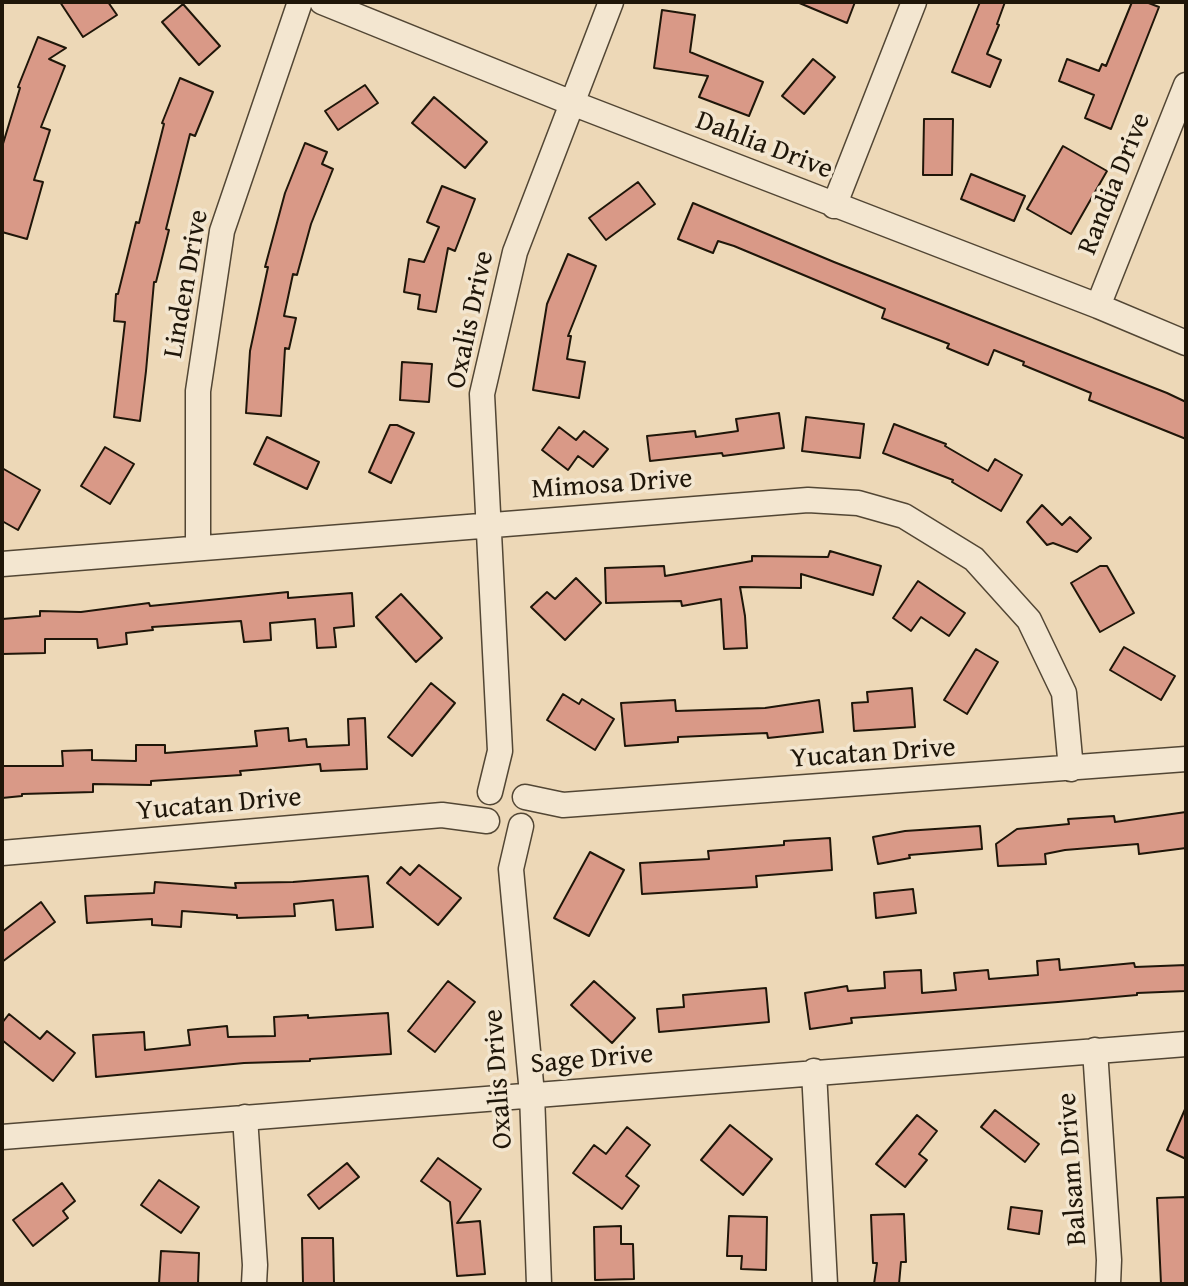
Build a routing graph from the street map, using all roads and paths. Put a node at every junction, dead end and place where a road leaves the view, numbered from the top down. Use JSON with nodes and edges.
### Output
{"nodes":[{"id":1,"x":300,"y":2,"type":"edge"},
{"id":2,"x":322,"y":2,"type":"edge"},
{"id":3,"x":611,"y":2,"type":"edge"},
{"id":4,"x":914,"y":2,"type":"edge"},
{"id":5,"x":1186,"y":85,"type":"edge"},
{"id":6,"x":572,"y":103,"type":"junction"},
{"id":7,"x":834,"y":206,"type":"junction"},
{"id":8,"x":1098,"y":306,"type":"junction"},
{"id":9,"x":1186,"y":343,"type":"edge"},
{"id":10,"x":487,"y":525,"type":"junction"},
{"id":11,"x":198,"y":547,"type":"junction"},
{"id":12,"x":2,"y":564,"type":"edge"},
{"id":13,"x":1186,"y":759,"type":"edge"},
{"id":14,"x":1071,"y":769,"type":"junction"},
{"id":15,"x":505,"y":809,"type":"junction"},
{"id":16,"x":2,"y":853,"type":"edge"},
{"id":17,"x":1186,"y":1044,"type":"edge"},
{"id":18,"x":1095,"y":1051,"type":"junction"},
{"id":19,"x":814,"y":1071,"type":"junction"},
{"id":20,"x":532,"y":1094,"type":"junction"},
{"id":21,"x":245,"y":1117,"type":"junction"},
{"id":22,"x":2,"y":1137,"type":"edge"},
{"id":23,"x":254,"y":1284,"type":"edge"},
{"id":24,"x":539,"y":1284,"type":"edge"},
{"id":25,"x":825,"y":1284,"type":"edge"},
{"id":26,"x":1108,"y":1284,"type":"edge"}],
"edges":[{"from":1,"to":11,"type":"street","name":"Linden Drive"},
{"from":2,"to":6,"type":"street","name":"Dahlia Drive"},
{"from":3,"to":6,"type":"street","name":"Oxalis Drive"},
{"from":4,"to":7,"type":"street"},
{"from":5,"to":8,"type":"street","name":"Randia Drive"},
{"from":6,"to":7,"type":"street","name":"Dahlia Drive"},
{"from":6,"to":10,"type":"street","name":"Oxalis Drive"},
{"from":7,"to":8,"type":"street","name":"Dahlia Drive"},
{"from":8,"to":9,"type":"street","name":"Dahlia Drive"},
{"from":10,"to":11,"type":"street","name":"Mimosa Drive"},
{"from":10,"to":14,"type":"street","name":"Mimosa Drive"},
{"from":10,"to":15,"type":"street","name":"Oxalis Drive"},
{"from":11,"to":12,"type":"street","name":"Mimosa Drive"},
{"from":13,"to":14,"type":"street","name":"Yucatan Drive"},
{"from":14,"to":15,"type":"street","name":"Yucatan Drive"},
{"from":15,"to":16,"type":"street","name":"Yucatan Drive"},
{"from":15,"to":20,"type":"street","name":"Oxalis Drive"},
{"from":17,"to":18,"type":"street","name":"Sage Drive"},
{"from":18,"to":19,"type":"street","name":"Sage Drive"},
{"from":18,"to":26,"type":"street","name":"Balsam Drive"},
{"from":19,"to":20,"type":"street","name":"Sage Drive"},
{"from":19,"to":25,"type":"street"},
{"from":20,"to":21,"type":"street","name":"Sage Drive"},
{"from":20,"to":24,"type":"street","name":"Oxalis Drive"},
{"from":21,"to":22,"type":"street","name":"Sage Drive"},
{"from":21,"to":23,"type":"street"}]}
